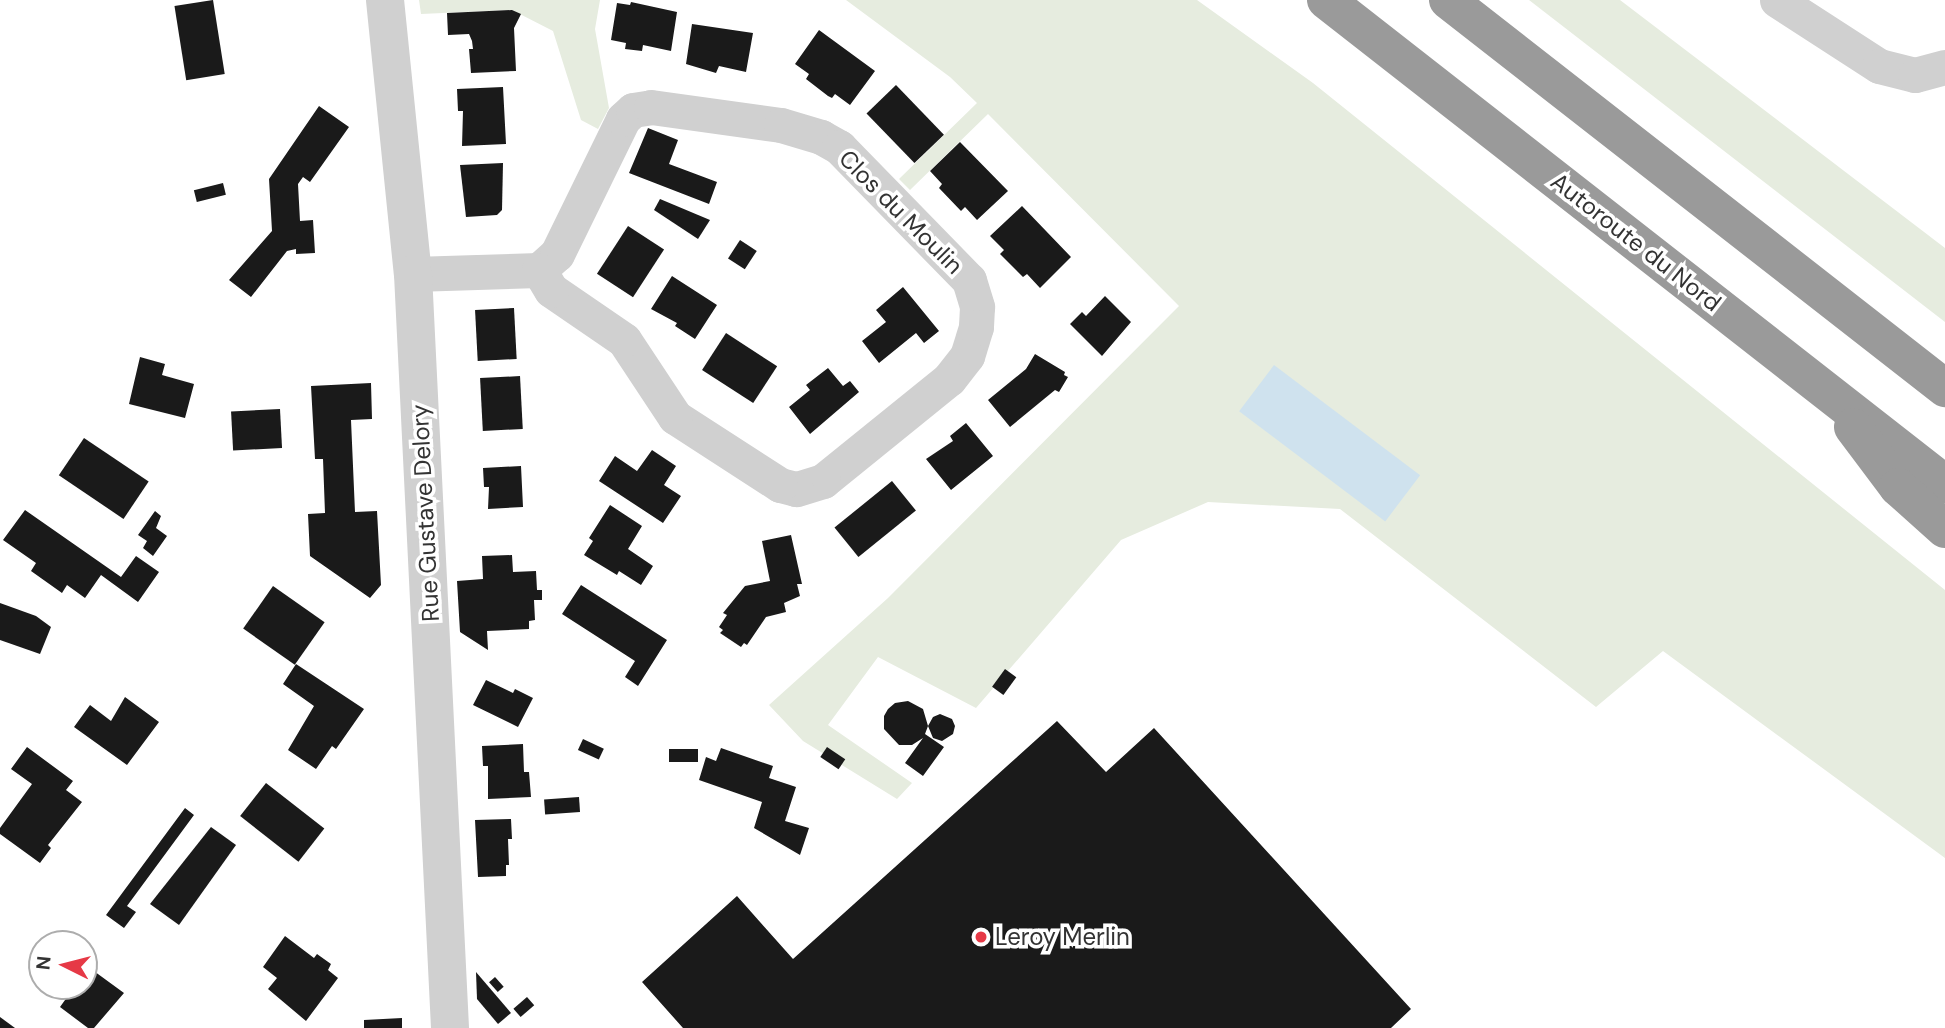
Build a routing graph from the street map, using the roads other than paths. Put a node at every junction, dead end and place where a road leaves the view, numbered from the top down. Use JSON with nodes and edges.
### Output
{"nodes":[{"id":1,"x":385,"y":0,"type":"edge"},
{"id":2,"x":1326,"y":0,"type":"edge"},
{"id":3,"x":1448,"y":0,"type":"edge"},
{"id":4,"x":1777,"y":0,"type":"edge"},
{"id":5,"x":1945,"y":68,"type":"edge"},
{"id":6,"x":539,"y":270,"type":"junction"},
{"id":7,"x":413,"y":274,"type":"junction"},
{"id":8,"x":1846,"y":309,"type":"junction"},
{"id":9,"x":1945,"y":355,"type":"edge"},
{"id":10,"x":1945,"y":388,"type":"edge"},
{"id":11,"x":1827,"y":391,"type":"junction"},
{"id":12,"x":1945,"y":484,"type":"edge"},
{"id":13,"x":1945,"y":529,"type":"edge"},
{"id":14,"x":450,"y":1028,"type":"edge"}],
"edges":[{"from":1,"to":7,"type":"street","name":"Rue Gustave Delory"},
{"from":2,"to":11,"type":"highway","name":"Autoroute du Nord"},
{"from":3,"to":8,"type":"highway"},
{"from":4,"to":5,"type":"street"},
{"from":6,"to":6,"type":"street","name":"Clos du Moulin"},
{"from":6,"to":7,"type":"street"},
{"from":7,"to":14,"type":"street","name":"Rue Gustave Delory"},
{"from":8,"to":9,"type":"highway"},
{"from":8,"to":10,"type":"highway"},
{"from":11,"to":12,"type":"highway","name":"Autoroute du Nord"},
{"from":11,"to":13,"type":"highway"}]}
